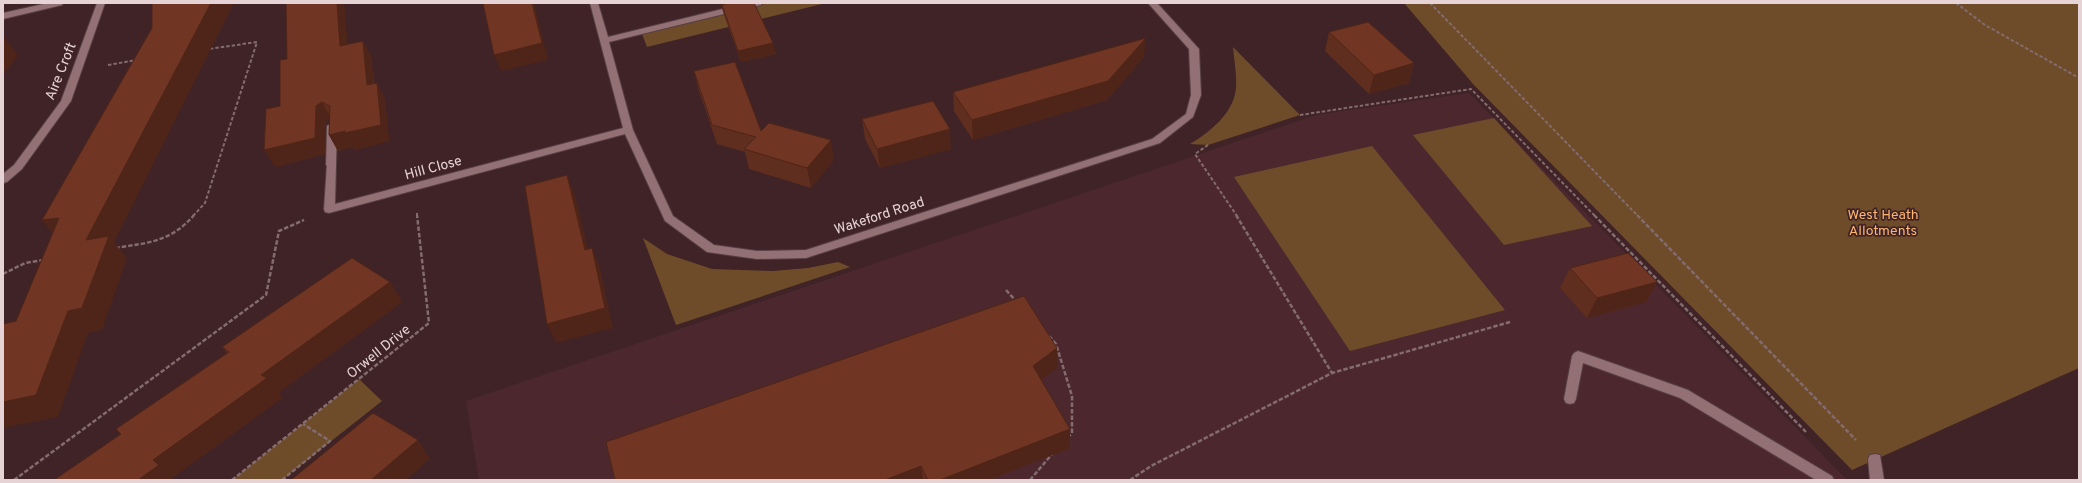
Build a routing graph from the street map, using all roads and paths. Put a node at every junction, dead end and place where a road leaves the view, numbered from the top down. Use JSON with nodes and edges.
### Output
{"nodes":[{"id":1,"x":59,"y":3,"type":"edge"},
{"id":2,"x":101,"y":3,"type":"edge"},
{"id":3,"x":594,"y":3,"type":"edge"},
{"id":4,"x":758,"y":3,"type":"edge"},
{"id":5,"x":1152,"y":3,"type":"edge"},
{"id":6,"x":1430,"y":3,"type":"edge"},
{"id":7,"x":1956,"y":3,"type":"edge"},
{"id":8,"x":3,"y":16,"type":"edge"},
{"id":9,"x":604,"y":41,"type":"junction"},
{"id":10,"x":202,"y":49,"type":"dead end"},
{"id":11,"x":142,"y":59,"type":"edge"},
{"id":12,"x":77,"y":71,"type":"junction"},
{"id":13,"x":2079,"y":78,"type":"edge"},
{"id":14,"x":1300,"y":115,"type":"dead end"},
{"id":15,"x":332,"y":122,"type":"edge"},
{"id":16,"x":628,"y":130,"type":"junction"},
{"id":17,"x":1208,"y":145,"type":"dead end"},
{"id":18,"x":3,"y":180,"type":"edge"},
{"id":19,"x":414,"y":187,"type":"junction"},
{"id":20,"x":329,"y":209,"type":"junction"},
{"id":21,"x":110,"y":249,"type":"dead end"},
{"id":22,"x":48,"y":259,"type":"edge"},
{"id":23,"x":3,"y":274,"type":"edge"},
{"id":24,"x":1006,"y":290,"type":"dead end"},
{"id":25,"x":1021,"y":306,"type":"edge"},
{"id":26,"x":1510,"y":322,"type":"dead end"},
{"id":27,"x":1046,"y":333,"type":"edge"},
{"id":28,"x":1332,"y":373,"type":"junction"},
{"id":29,"x":1570,"y":399,"type":"dead end"},
{"id":30,"x":303,"y":424,"type":"junction"},
{"id":31,"x":1808,"y":435,"type":"dead end"},
{"id":32,"x":1067,"y":438,"type":"edge"},
{"id":33,"x":1057,"y":449,"type":"edge"},
{"id":34,"x":1875,"y":459,"type":"joint"},
{"id":35,"x":14,"y":480,"type":"edge"},
{"id":36,"x":232,"y":480,"type":"edge"},
{"id":37,"x":282,"y":480,"type":"edge"},
{"id":38,"x":1030,"y":480,"type":"edge"},
{"id":39,"x":1130,"y":480,"type":"edge"},
{"id":40,"x":1827,"y":480,"type":"edge"},
{"id":41,"x":1876,"y":480,"type":"edge"}],
"edges":[{"from":1,"to":8,"type":"street"},
{"from":2,"to":12,"type":"street","name":"Aire Croft"},
{"from":3,"to":9,"type":"street","name":"Wakeford Road"},
{"from":4,"to":9,"type":"street"},
{"from":5,"to":16,"type":"street","name":"Wakeford Road"},
{"from":6,"to":34,"type":"path"},
{"from":7,"to":13,"type":"path"},
{"from":9,"to":16,"type":"street","name":"Wakeford Road"},
{"from":10,"to":21,"type":"path"},
{"from":11,"to":12,"type":"path"},
{"from":12,"to":18,"type":"street","name":"Aire Croft"},
{"from":14,"to":31,"type":"path"},
{"from":15,"to":20,"type":"street"},
{"from":16,"to":19,"type":"street","name":"Hill Close"},
{"from":17,"to":28,"type":"path"},
{"from":19,"to":20,"type":"street","name":"Hill Close"},
{"from":19,"to":30,"type":"path","name":"Orwell Drive"},
{"from":20,"to":35,"type":"path"},
{"from":22,"to":23,"type":"path"},
{"from":24,"to":25,"type":"path"},
{"from":26,"to":28,"type":"path"},
{"from":27,"to":32,"type":"path"},
{"from":28,"to":39,"type":"path"},
{"from":29,"to":40,"type":"street"},
{"from":30,"to":36,"type":"path","name":"Orwell Drive"},
{"from":30,"to":37,"type":"path"},
{"from":33,"to":38,"type":"path"},
{"from":34,"to":41,"type":"street"}]}
